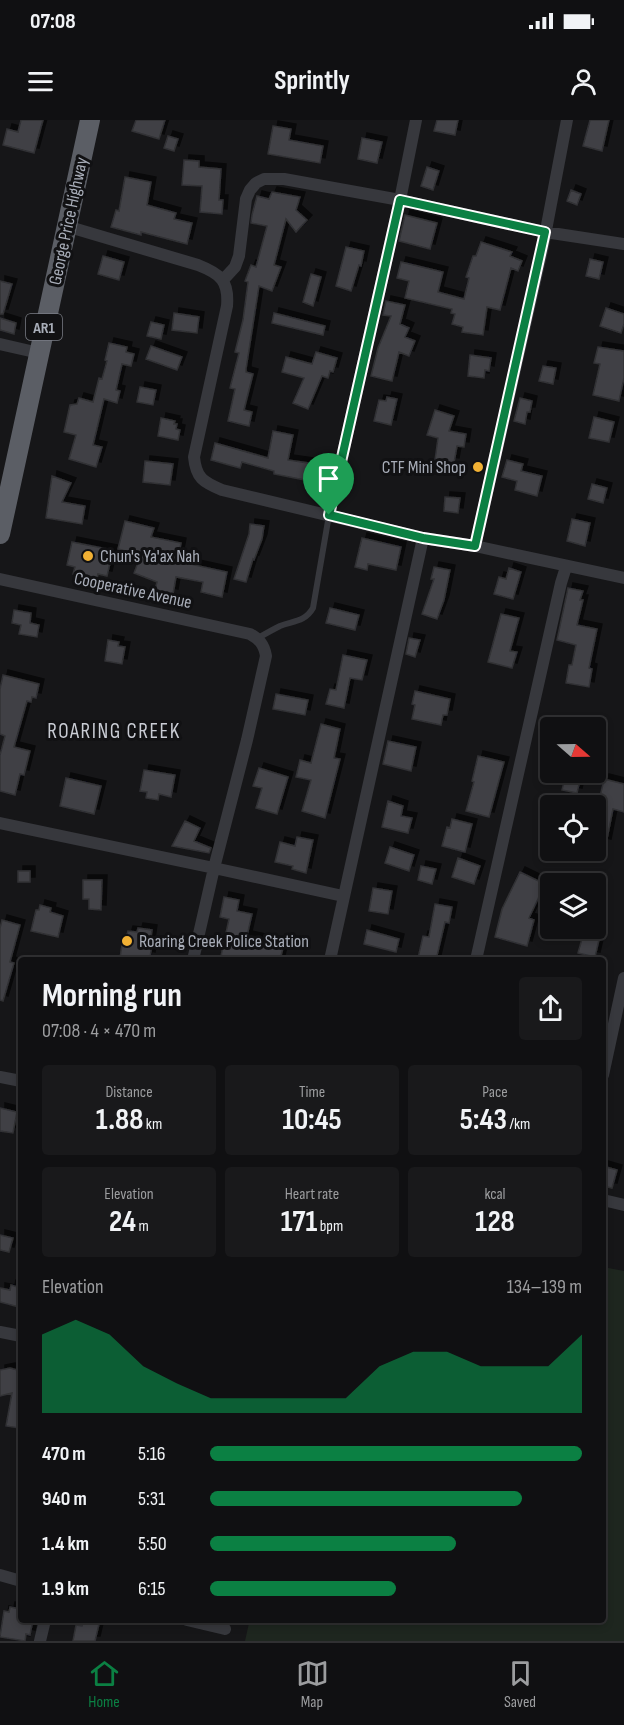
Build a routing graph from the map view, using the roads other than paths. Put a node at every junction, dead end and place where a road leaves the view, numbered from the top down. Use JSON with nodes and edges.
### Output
{"nodes":[{"id":1,"x":90,"y":120,"type":"edge"},
{"id":2,"x":416,"y":120,"type":"edge"},
{"id":3,"x":567,"y":120,"type":"edge"},
{"id":4,"x":400,"y":200,"type":"junction"},
{"id":5,"x":66,"y":226,"type":"junction"},
{"id":6,"x":545,"y":232,"type":"junction"},
{"id":7,"x":624,"y":244,"type":"edge"},
{"id":8,"x":223,"y":280,"type":"junction"},
{"id":9,"x":0,"y":344,"type":"edge"},
{"id":10,"x":39,"y":353,"type":"junction"},
{"id":11,"x":329,"y":515,"type":"junction"},
{"id":12,"x":0,"y":534,"type":"edge"},
{"id":13,"x":423,"y":538,"type":"junction"},
{"id":14,"x":475,"y":546,"type":"junction"},
{"id":15,"x":566,"y":567,"type":"junction"},
{"id":16,"x":624,"y":576,"type":"edge"},
{"id":17,"x":0,"y":579,"type":"edge"},
{"id":18,"x":258,"y":638,"type":"junction"},
{"id":19,"x":0,"y":824,"type":"edge"},
{"id":20,"x":214,"y":868,"type":"junction"},
{"id":21,"x":343,"y":896,"type":"junction"},
{"id":22,"x":194,"y":957,"type":"edge"},
{"id":23,"x":331,"y":957,"type":"edge"},
{"id":24,"x":477,"y":957,"type":"edge"},
{"id":25,"x":624,"y":978,"type":"edge"},
{"id":26,"x":619,"y":1029,"type":"edge"},
{"id":27,"x":606,"y":1066,"type":"edge"},
{"id":28,"x":0,"y":1077,"type":"edge"},
{"id":29,"x":18,"y":1080,"type":"edge"},
{"id":30,"x":606,"y":1201,"type":"edge"},
{"id":31,"x":624,"y":1204,"type":"edge"},
{"id":32,"x":0,"y":1332,"type":"edge"},
{"id":33,"x":18,"y":1335,"type":"edge"},
{"id":34,"x":0,"y":1575,"type":"edge"},
{"id":35,"x":18,"y":1580,"type":"edge"},
{"id":36,"x":44,"y":1623,"type":"edge"},
{"id":37,"x":200,"y":1623,"type":"edge"},
{"id":38,"x":225,"y":1629,"type":"dead end"},
{"id":39,"x":40,"y":1641,"type":"edge"}],
"edges":[{"from":1,"to":5,"type":"highway","name":"George Price Highway","number":"AR1"},
{"from":2,"to":4,"type":"street"},
{"from":3,"to":6,"type":"street"},
{"from":4,"to":6,"type":"street"},
{"from":4,"to":8,"type":"street"},
{"from":4,"to":11,"type":"street"},
{"from":5,"to":8,"type":"street"},
{"from":5,"to":10,"type":"highway","name":"George Price Highway","number":"AR1"},
{"from":6,"to":7,"type":"street"},
{"from":6,"to":14,"type":"street"},
{"from":8,"to":11,"type":"street"},
{"from":9,"to":10,"type":"street"},
{"from":10,"to":12,"type":"highway","name":"George Price Highway","number":"AR1"},
{"from":11,"to":13,"type":"street"},
{"from":11,"to":18,"type":"lane"},
{"from":13,"to":14,"type":"street"},
{"from":13,"to":21,"type":"street"},
{"from":14,"to":15,"type":"street"},
{"from":15,"to":16,"type":"street"},
{"from":15,"to":24,"type":"street"},
{"from":17,"to":18,"type":"street","name":"Cooperative Avenue"},
{"from":18,"to":20,"type":"street"},
{"from":19,"to":20,"type":"street"},
{"from":20,"to":21,"type":"street"},
{"from":20,"to":22,"type":"street"},
{"from":21,"to":23,"type":"street"},
{"from":25,"to":26,"type":"street"},
{"from":26,"to":27,"type":"street"},
{"from":28,"to":29,"type":"street"},
{"from":30,"to":31,"type":"street"},
{"from":32,"to":33,"type":"street"},
{"from":34,"to":35,"type":"street"},
{"from":36,"to":39,"type":"street"},
{"from":37,"to":38,"type":"street"}]}
